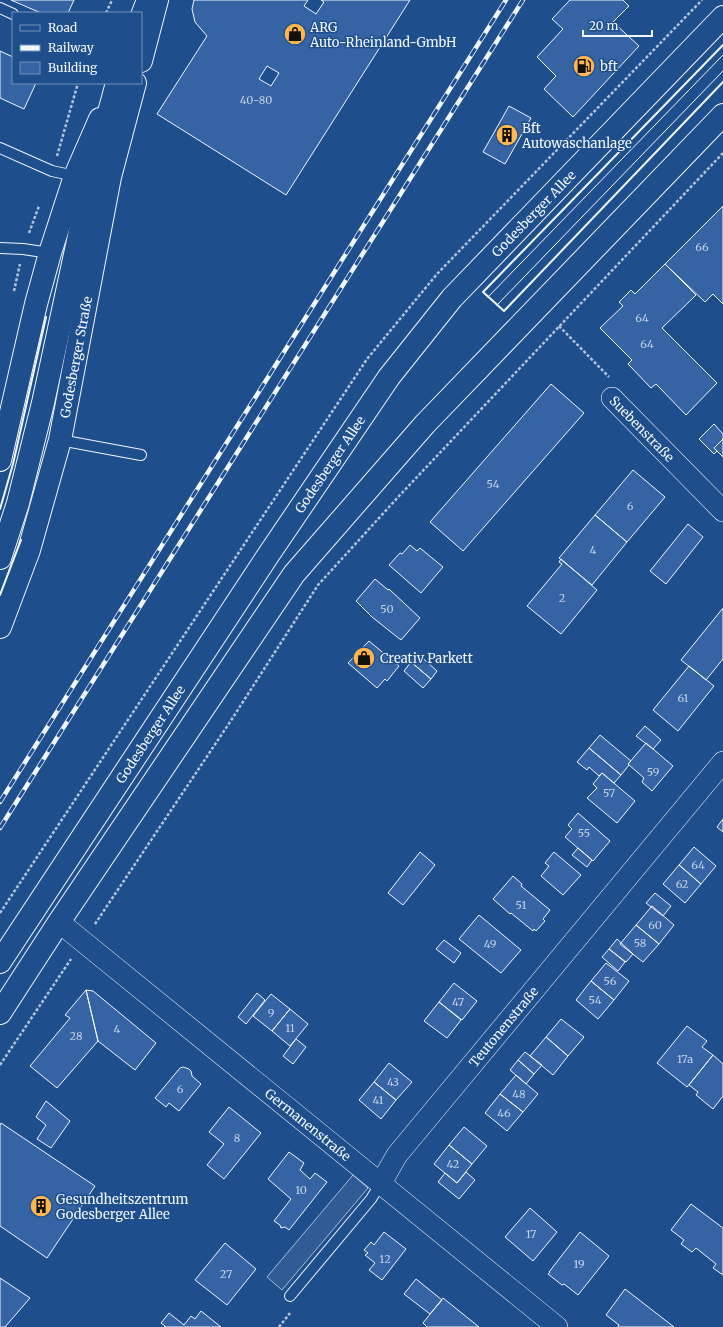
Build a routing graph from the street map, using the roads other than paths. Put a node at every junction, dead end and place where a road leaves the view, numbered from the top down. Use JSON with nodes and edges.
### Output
{"nodes":[{"id":1,"x":148,"y":0,"type":"edge"},
{"id":2,"x":157,"y":0,"type":"edge"},
{"id":3,"x":0,"y":8,"type":"edge"},
{"id":4,"x":12,"y":14,"type":"edge"},
{"id":5,"x":142,"y":15,"type":"edge"},
{"id":6,"x":723,"y":17,"type":"edge"},
{"id":7,"x":142,"y":56,"type":"edge"},
{"id":8,"x":117,"y":84,"type":"edge"},
{"id":9,"x":117,"y":84,"type":"edge"},
{"id":10,"x":135,"y":84,"type":"edge"},
{"id":11,"x":723,"y":115,"type":"edge"},
{"id":12,"x":0,"y":148,"type":"edge"},
{"id":13,"x":75,"y":176,"type":"junction"},
{"id":14,"x":0,"y":248,"type":"edge"},
{"id":15,"x":50,"y":253,"type":"junction"},
{"id":16,"x":612,"y":398,"type":"road end"},
{"id":17,"x":60,"y":440,"type":"junction"},
{"id":18,"x":140,"y":455,"type":"dead end"},
{"id":19,"x":0,"y":460,"type":"edge"},
{"id":20,"x":723,"y":511,"type":"edge"},
{"id":21,"x":0,"y":558,"type":"edge"},
{"id":22,"x":0,"y":626,"type":"edge"},
{"id":23,"x":723,"y":762,"type":"edge"},
{"id":24,"x":59,"y":922,"type":"junction"},
{"id":25,"x":0,"y":962,"type":"edge"},
{"id":26,"x":0,"y":1013,"type":"edge"},
{"id":27,"x":381,"y":1183,"type":"junction"},
{"id":28,"x":290,"y":1296,"type":"dead end"},
{"id":29,"x":557,"y":1327,"type":"edge"}],
"edges":[{"from":1,"to":5,"type":"main road"},
{"from":2,"to":7,"type":"main road"},
{"from":3,"to":4,"type":"lane"},
{"from":6,"to":25,"type":"main road","name":"Godesberger Allee"},
{"from":8,"to":13,"type":"main road","name":"Godesberger Straße"},
{"from":9,"to":21,"type":"main road","name":"Godesberger Straße"},
{"from":10,"to":17,"type":"main road","name":"Godesberger Straße"},
{"from":11,"to":24,"type":"main road"},
{"from":12,"to":13,"type":"lane"},
{"from":13,"to":15,"type":"main road","name":"Godesberger Straße"},
{"from":14,"to":15,"type":"lane"},
{"from":15,"to":19,"type":"main road","name":"Godesberger Straße"},
{"from":16,"to":20,"type":"street","name":"Suebenstraße"},
{"from":17,"to":18,"type":"lane"},
{"from":17,"to":22,"type":"main road","name":"Godesberger Straße"},
{"from":23,"to":27,"type":"street","name":"Teutonenstraße"},
{"from":24,"to":26,"type":"main road"},
{"from":24,"to":27,"type":"street","name":"Germanenstraße"},
{"from":27,"to":28,"type":"lane","name":"Teutonenstraße"},
{"from":27,"to":29,"type":"street","name":"Germanenstraße"}]}
